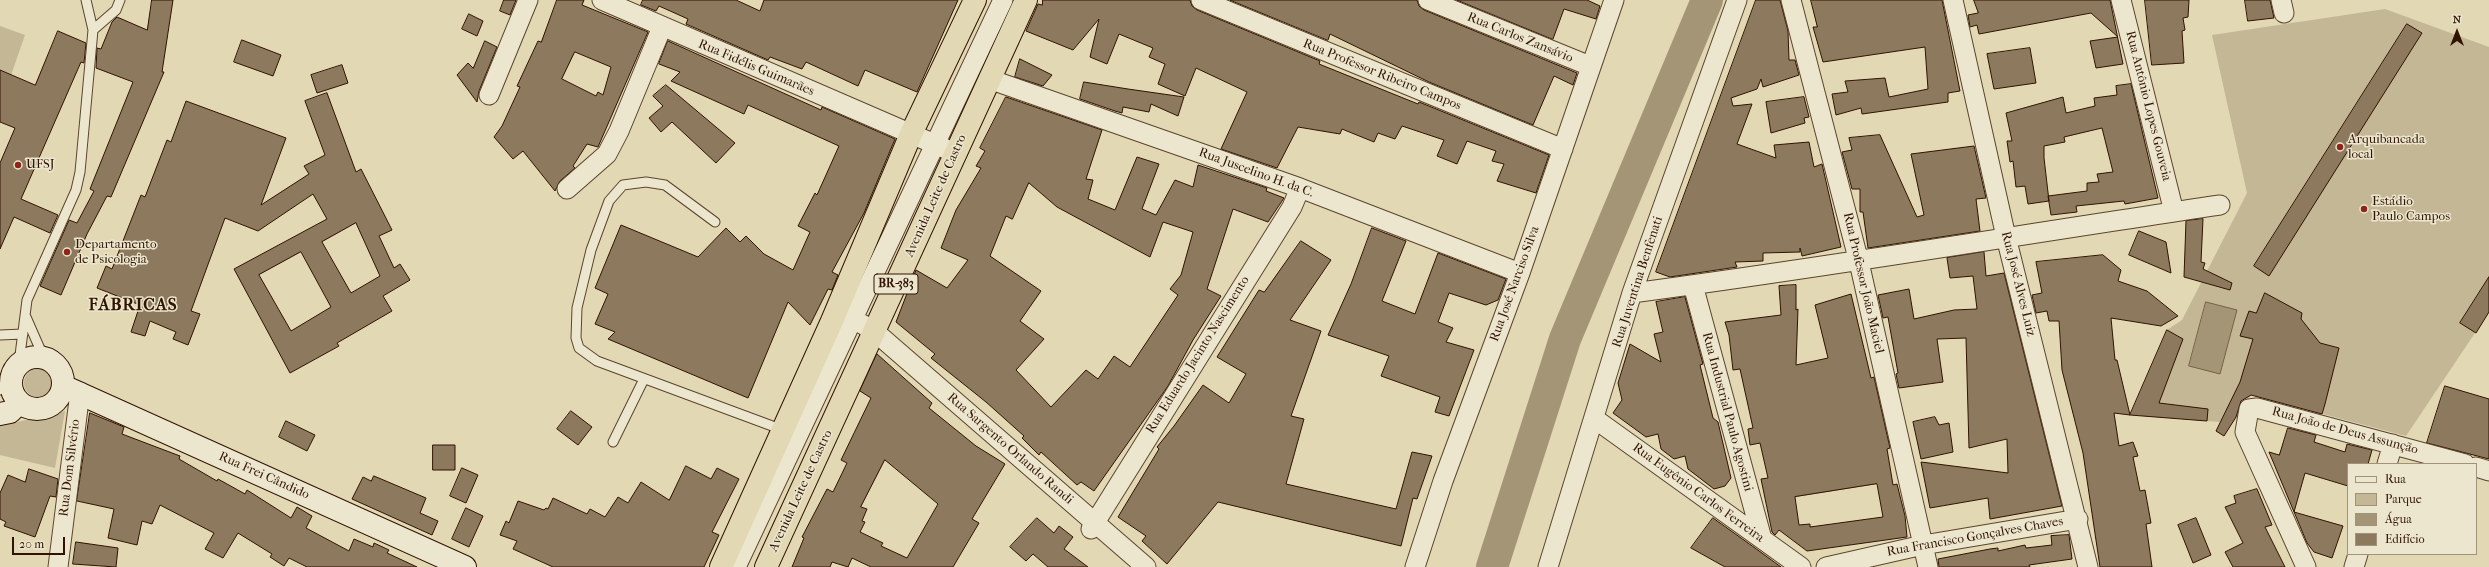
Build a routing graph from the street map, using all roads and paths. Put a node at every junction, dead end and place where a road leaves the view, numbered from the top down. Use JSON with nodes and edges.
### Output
{"nodes":[{"id":1,"x":86,"y":0,"type":"edge"},
{"id":2,"x":120,"y":0,"type":"edge"},
{"id":3,"x":528,"y":0,"type":"edge"},
{"id":4,"x":602,"y":0,"type":"edge"},
{"id":5,"x":976,"y":0,"type":"edge"},
{"id":6,"x":1003,"y":0,"type":"edge"},
{"id":7,"x":1026,"y":0,"type":"edge"},
{"id":8,"x":1201,"y":0,"type":"edge"},
{"id":9,"x":1428,"y":0,"type":"edge"},
{"id":10,"x":1614,"y":0,"type":"edge"},
{"id":11,"x":1738,"y":0,"type":"edge"},
{"id":12,"x":1791,"y":0,"type":"edge"},
{"id":13,"x":1953,"y":0,"type":"edge"},
{"id":14,"x":2121,"y":0,"type":"edge"},
{"id":15,"x":662,"y":27,"type":"junction"},
{"id":16,"x":93,"y":30,"type":"junction"},
{"id":17,"x":1590,"y":66,"type":"junction"},
{"id":18,"x":989,"y":79,"type":"junction"},
{"id":19,"x":489,"y":94,"type":"dead end"},
{"id":20,"x":911,"y":134,"type":"junction"},
{"id":21,"x":934,"y":144,"type":"junction"},
{"id":22,"x":1563,"y":149,"type":"junction"},
{"id":23,"x":956,"y":154,"type":"junction"},
{"id":24,"x":1300,"y":188,"type":"junction"},
{"id":25,"x":567,"y":189,"type":"dead end"},
{"id":26,"x":2220,"y":205,"type":"dead end"},
{"id":27,"x":2174,"y":212,"type":"junction"},
{"id":28,"x":715,"y":222,"type":"dead end"},
{"id":29,"x":2006,"y":237,"type":"junction"},
{"id":30,"x":1859,"y":262,"type":"junction"},
{"id":31,"x":1520,"y":273,"type":"junction"},
{"id":32,"x":1693,"y":285,"type":"junction"},
{"id":33,"x":1632,"y":292,"type":"junction"},
{"id":34,"x":26,"y":317,"type":"junction"},
{"id":35,"x":843,"y":319,"type":"junction"},
{"id":36,"x":23,"y":334,"type":"junction"},
{"id":37,"x":0,"y":335,"type":"edge"},
{"id":38,"x":872,"y":336,"type":"junction"},
{"id":39,"x":44,"y":358,"type":"junction"},
{"id":40,"x":10,"y":378,"type":"edge"},
{"id":41,"x":644,"y":379,"type":"junction"},
{"id":42,"x":71,"y":389,"type":"junction"},
{"id":43,"x":19,"y":403,"type":"junction"},
{"id":44,"x":0,"y":414,"type":"edge"},
{"id":45,"x":1595,"y":418,"type":"junction"},
{"id":46,"x":782,"y":430,"type":"junction"},
{"id":47,"x":613,"y":442,"type":"dead end"},
{"id":48,"x":2393,"y":444,"type":"junction"},
{"id":49,"x":2387,"y":463,"type":"edge"},
{"id":50,"x":2461,"y":463,"type":"edge"},
{"id":51,"x":2477,"y":467,"type":"edge"},
{"id":52,"x":2489,"y":471,"type":"edge"},
{"id":53,"x":2078,"y":519,"type":"junction"},
{"id":54,"x":1092,"y":525,"type":"junction"},
{"id":55,"x":1762,"y":539,"type":"junction"},
{"id":56,"x":1923,"y":545,"type":"junction"},
{"id":57,"x":2358,"y":555,"type":"edge"},
{"id":58,"x":58,"y":567,"type":"edge"},
{"id":59,"x":465,"y":567,"type":"edge"},
{"id":60,"x":721,"y":567,"type":"edge"},
{"id":61,"x":736,"y":567,"type":"edge"},
{"id":62,"x":766,"y":567,"type":"edge"},
{"id":63,"x":1132,"y":567,"type":"edge"},
{"id":64,"x":1146,"y":567,"type":"edge"},
{"id":65,"x":1415,"y":567,"type":"edge"},
{"id":66,"x":1548,"y":567,"type":"edge"},
{"id":67,"x":1801,"y":567,"type":"edge"},
{"id":68,"x":1826,"y":567,"type":"edge"},
{"id":69,"x":1928,"y":567,"type":"edge"},
{"id":70,"x":2088,"y":567,"type":"edge"},
{"id":71,"x":2306,"y":567,"type":"edge"},
{"id":72,"x":2354,"y":567,"type":"edge"}],
"edges":[{"from":1,"to":16,"type":"lane"},
{"from":2,"to":16,"type":"lane"},
{"from":3,"to":19,"type":"street"},
{"from":4,"to":15,"type":"street","name":"Rua Fidélis Guimarães"},
{"from":5,"to":20,"type":"highway"},
{"from":6,"to":21,"type":"street"},
{"from":7,"to":18,"type":"highway","name":"Avenida Leite de Castro","number":"BR-383"},
{"from":8,"to":22,"type":"street","name":"Rua Professor Ribeiro Campos"},
{"from":9,"to":17,"type":"street","name":"Rua Carlos Zansávio"},
{"from":10,"to":17,"type":"street","name":"Rua José Narciso Silva"},
{"from":11,"to":33,"type":"street","name":"Rua Juventina Benfenati"},
{"from":12,"to":30,"type":"street","name":"Rua Professor João Maciel"},
{"from":13,"to":29,"type":"street","name":"Rua José Alves Luiz"},
{"from":14,"to":27,"type":"street","name":"Rua Antônio Lopes Gouveia"},
{"from":15,"to":20,"type":"street","name":"Rua Fidélis Guimarães"},
{"from":15,"to":25,"type":"street"},
{"from":16,"to":34,"type":"lane"},
{"from":17,"to":22,"type":"street","name":"Rua José Narciso Silva"},
{"from":18,"to":23,"type":"highway","name":"Avenida Leite de Castro","number":"BR-383"},
{"from":18,"to":24,"type":"street","name":"Rua Juscelino H. da C."},
{"from":20,"to":21,"type":"street","name":"Rua Fidélis Guimarães"},
{"from":20,"to":35,"type":"highway"},
{"from":21,"to":23,"type":"street","name":"Rua Fidélis Guimarães"},
{"from":21,"to":35,"type":"street"},
{"from":22,"to":31,"type":"street","name":"Rua José Narciso Silva"},
{"from":23,"to":38,"type":"highway","name":"Avenida Leite de Castro","number":"BR-383"},
{"from":24,"to":31,"type":"street","name":"Rua Juscelino H. da C."},
{"from":24,"to":54,"type":"street","name":"Rua Eduardo Jacinto Nascimento"},
{"from":26,"to":27,"type":"street"},
{"from":27,"to":29,"type":"street"},
{"from":28,"to":41,"type":"lane"},
{"from":29,"to":30,"type":"street"},
{"from":29,"to":53,"type":"street","name":"Rua José Alves Luiz"},
{"from":30,"to":32,"type":"street"},
{"from":30,"to":56,"type":"street","name":"Rua Professor João Maciel"},
{"from":31,"to":65,"type":"street","name":"Rua José Narciso Silva"},
{"from":32,"to":33,"type":"street"},
{"from":32,"to":55,"type":"street","name":"Rua Industrial Paulo Agostini"},
{"from":33,"to":45,"type":"street","name":"Rua Juventina Benfenati"},
{"from":34,"to":36,"type":"lane"},
{"from":34,"to":39,"type":"lane"},
{"from":35,"to":38,"type":"street","name":"Rua Sargento Orlando Randi"},
{"from":35,"to":46,"type":"highway"},
{"from":35,"to":61,"type":"street"},
{"from":36,"to":37,"type":"lane"},
{"from":36,"to":40,"type":"lane"},
{"from":38,"to":54,"type":"street","name":"Rua Sargento Orlando Randi"},
{"from":38,"to":62,"type":"highway","name":"Avenida Leite de Castro","number":"BR-383"},
{"from":39,"to":40,"type":"street"},
{"from":39,"to":42,"type":"street"},
{"from":40,"to":43,"type":"street"},
{"from":41,"to":46,"type":"lane"},
{"from":41,"to":47,"type":"lane"},
{"from":42,"to":43,"type":"street"},
{"from":42,"to":58,"type":"street","name":"Rua Dom Silvério"},
{"from":42,"to":59,"type":"street","name":"Rua Frei Cândido"},
{"from":43,"to":44,"type":"street"},
{"from":45,"to":55,"type":"street","name":"Rua Eugênio Carlos Ferreira"},
{"from":45,"to":66,"type":"street","name":"Rua Juventina Benfenati"},
{"from":46,"to":60,"type":"highway"},
{"from":48,"to":49,"type":"street"},
{"from":48,"to":50,"type":"street","name":"Rua João de Deus Assunção"},
{"from":48,"to":71,"type":"street","name":"Rua João de Deus Assunção"},
{"from":51,"to":52,"type":"street"},
{"from":53,"to":56,"type":"street","name":"Rua Francisco Gonçalves Chaves"},
{"from":53,"to":70,"type":"street","name":"Rua José Alves Luiz"},
{"from":54,"to":63,"type":"street","name":"Rua Sargento Orlando Randi"},
{"from":54,"to":64,"type":"street","name":"Rua Sargento Orlando Randi"},
{"from":55,"to":67,"type":"street","name":"Rua Eugênio Carlos Ferreira"},
{"from":56,"to":68,"type":"street","name":"Rua Francisco Gonçalves Chaves"},
{"from":56,"to":69,"type":"street","name":"Rua Professor João Maciel"},
{"from":57,"to":72,"type":"street"}]}
